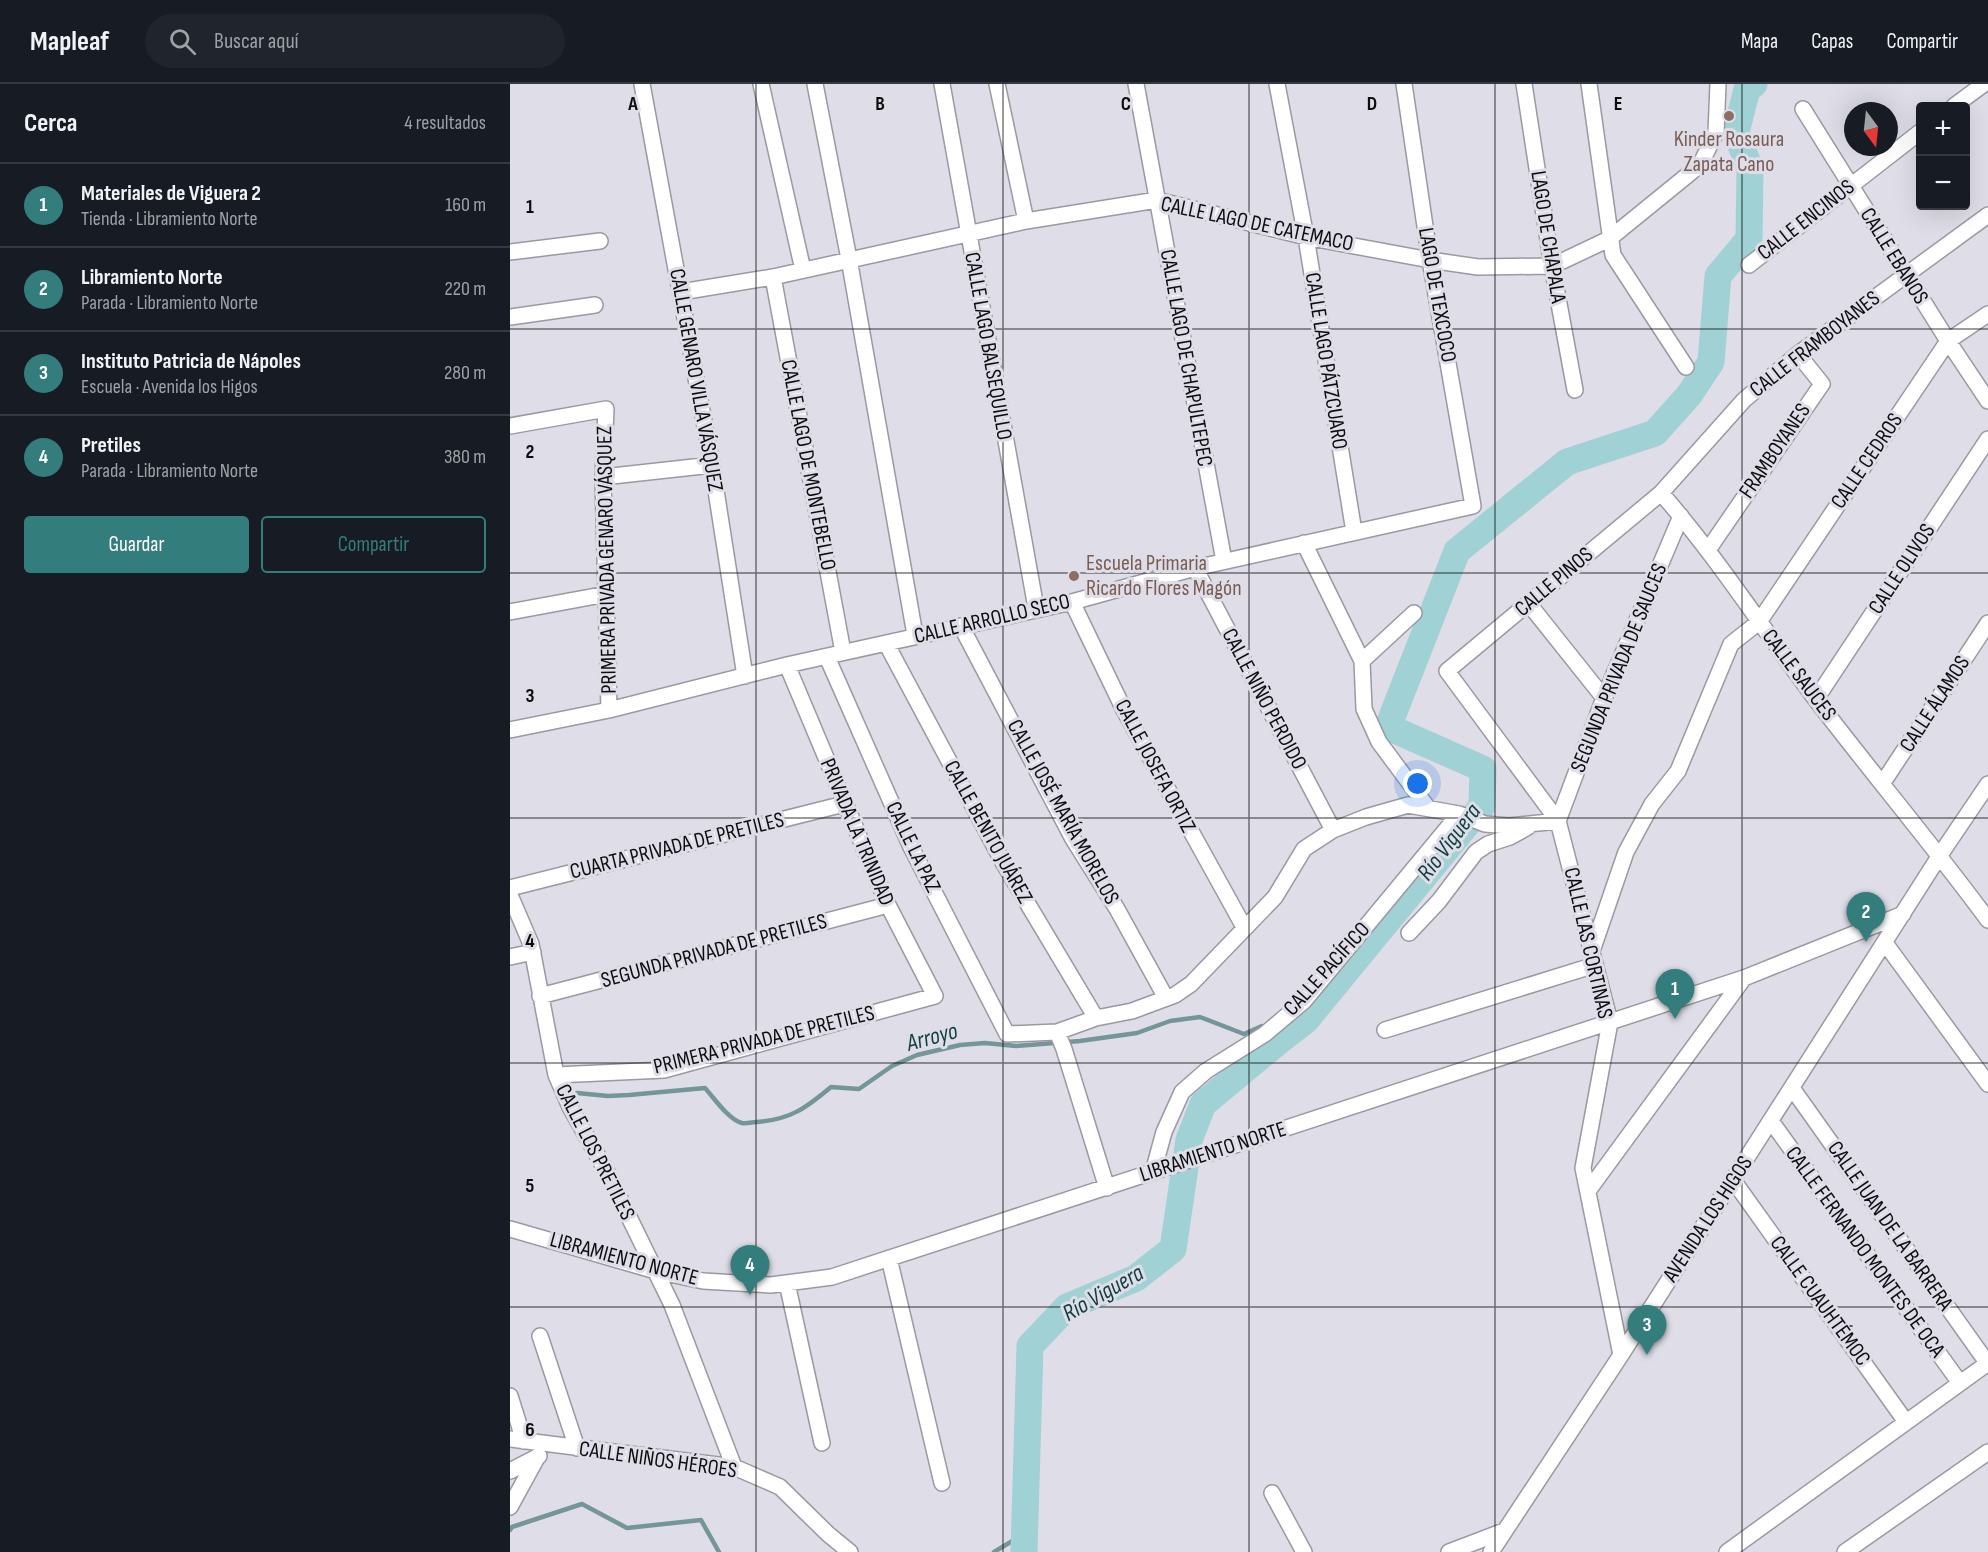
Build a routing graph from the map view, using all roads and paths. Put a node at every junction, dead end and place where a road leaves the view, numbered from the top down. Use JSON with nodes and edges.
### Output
{"nodes":[{"id":1,"x":642,"y":84,"type":"edge"},
{"id":2,"x":761,"y":84,"type":"edge"},
{"id":3,"x":815,"y":84,"type":"edge"},
{"id":4,"x":942,"y":84,"type":"edge"},
{"id":5,"x":997,"y":84,"type":"edge"},
{"id":6,"x":1136,"y":84,"type":"edge"},
{"id":7,"x":1277,"y":84,"type":"edge"},
{"id":8,"x":1404,"y":84,"type":"edge"},
{"id":9,"x":1524,"y":84,"type":"edge"},
{"id":10,"x":1589,"y":84,"type":"edge"},
{"id":11,"x":1984,"y":84,"type":"edge"},
{"id":12,"x":1719,"y":85,"type":"edge"},
{"id":13,"x":1959,"y":102,"type":"edge"},
{"id":14,"x":1803,"y":109,"type":"dead end"},
{"id":15,"x":1916,"y":135,"type":"edge"},
{"id":16,"x":1849,"y":185,"type":"junction"},
{"id":17,"x":1157,"y":200,"type":"junction"},
{"id":18,"x":1988,"y":215,"type":"edge"},
{"id":19,"x":1026,"y":221,"type":"junction"},
{"id":20,"x":968,"y":234,"type":"junction"},
{"id":21,"x":1306,"y":237,"type":"junction"},
{"id":22,"x":1609,"y":239,"type":"junction"},
{"id":23,"x":600,"y":241,"type":"dead end"},
{"id":24,"x":510,"y":252,"type":"edge"},
{"id":25,"x":849,"y":259,"type":"junction"},
{"id":26,"x":1430,"y":260,"type":"junction"},
{"id":27,"x":1749,"y":265,"type":"dead end"},
{"id":28,"x":1552,"y":266,"type":"junction"},
{"id":29,"x":803,"y":270,"type":"junction"},
{"id":30,"x":1906,"y":273,"type":"junction"},
{"id":31,"x":773,"y":277,"type":"junction"},
{"id":32,"x":681,"y":292,"type":"junction"},
{"id":33,"x":595,"y":305,"type":"dead end"},
{"id":34,"x":1988,"y":314,"type":"edge"},
{"id":35,"x":510,"y":317,"type":"edge"},
{"id":36,"x":1948,"y":341,"type":"junction"},
{"id":37,"x":1798,"y":354,"type":"junction"},
{"id":38,"x":1686,"y":368,"type":"dead end"},
{"id":39,"x":1575,"y":390,"type":"dead end"},
{"id":40,"x":1988,"y":401,"type":"edge"},
{"id":41,"x":510,"y":426,"type":"edge"},
{"id":42,"x":1988,"y":439,"type":"edge"},
{"id":43,"x":712,"y":465,"type":"junction"},
{"id":44,"x":603,"y":477,"type":"junction"},
{"id":45,"x":1661,"y":493,"type":"junction"},
{"id":46,"x":1473,"y":506,"type":"joint"},
{"id":47,"x":1681,"y":516,"type":"junction"},
{"id":48,"x":1354,"y":532,"type":"junction"},
{"id":49,"x":1304,"y":543,"type":"junction"},
{"id":50,"x":1708,"y":550,"type":"junction"},
{"id":51,"x":1224,"y":561,"type":"junction"},
{"id":52,"x":1195,"y":568,"type":"junction"},
{"id":53,"x":607,"y":594,"type":"junction"},
{"id":54,"x":1072,"y":602,"type":"junction"},
{"id":55,"x":1529,"y":604,"type":"junction"},
{"id":56,"x":1036,"y":608,"type":"junction"},
{"id":57,"x":510,"y":612,"type":"edge"},
{"id":58,"x":1414,"y":613,"type":"dead end"},
{"id":59,"x":1759,"y":622,"type":"junction"},
{"id":60,"x":1988,"y":623,"type":"edge"},
{"id":61,"x":961,"y":626,"type":"junction"},
{"id":62,"x":915,"y":635,"type":"junction"},
{"id":63,"x":886,"y":643,"type":"junction"},
{"id":64,"x":843,"y":652,"type":"junction"},
{"id":65,"x":827,"y":657,"type":"junction"},
{"id":66,"x":1362,"y":660,"type":"junction"},
{"id":67,"x":788,"y":665,"type":"junction"},
{"id":68,"x":1447,"y":671,"type":"joint"},
{"id":69,"x":745,"y":676,"type":"junction"},
{"id":70,"x":1604,"y":698,"type":"junction"},
{"id":71,"x":1816,"y":699,"type":"junction"},
{"id":72,"x":609,"y":710,"type":"junction"},
{"id":73,"x":510,"y":730,"type":"edge"},
{"id":74,"x":1882,"y":784,"type":"junction"},
{"id":75,"x":1988,"y":784,"type":"edge"},
{"id":76,"x":844,"y":804,"type":"junction"},
{"id":77,"x":1428,"y":808,"type":"junction"},
{"id":78,"x":1459,"y":814,"type":"junction"},
{"id":79,"x":1558,"y":820,"type":"junction"},
{"id":80,"x":1536,"y":823,"type":"junction"},
{"id":81,"x":1333,"y":830,"type":"junction"},
{"id":82,"x":1940,"y":855,"type":"junction"},
{"id":83,"x":510,"y":888,"type":"edge"},
{"id":84,"x":510,"y":895,"type":"edge"},
{"id":85,"x":888,"y":905,"type":"junction"},
{"id":86,"x":1903,"y":914,"type":"junction"},
{"id":87,"x":1988,"y":920,"type":"edge"},
{"id":88,"x":1244,"y":927,"type":"junction"},
{"id":89,"x":1409,"y":933,"type":"dead end"},
{"id":90,"x":1885,"y":943,"type":"junction"},
{"id":91,"x":533,"y":952,"type":"junction"},
{"id":92,"x":510,"y":957,"type":"edge"},
{"id":93,"x":1593,"y":958,"type":"junction"},
{"id":94,"x":1744,"y":978,"type":"junction"},
{"id":95,"x":540,"y":996,"type":"junction"},
{"id":96,"x":935,"y":996,"type":"joint"},
{"id":97,"x":1166,"y":998,"type":"junction"},
{"id":98,"x":1096,"y":1018,"type":"junction"},
{"id":99,"x":1610,"y":1022,"type":"junction"},
{"id":100,"x":1385,"y":1030,"type":"dead end"},
{"id":101,"x":1060,"y":1040,"type":"junction"},
{"id":102,"x":556,"y":1075,"type":"junction"},
{"id":103,"x":1988,"y":1084,"type":"edge"},
{"id":104,"x":1792,"y":1088,"type":"junction"},
{"id":105,"x":1771,"y":1121,"type":"junction"},
{"id":106,"x":1154,"y":1172,"type":"junction"},
{"id":107,"x":1733,"y":1180,"type":"junction"},
{"id":108,"x":1107,"y":1188,"type":"junction"},
{"id":109,"x":1588,"y":1191,"type":"junction"},
{"id":110,"x":510,"y":1229,"type":"edge"},
{"id":111,"x":889,"y":1258,"type":"junction"},
{"id":112,"x":656,"y":1271,"type":"junction"},
{"id":113,"x":786,"y":1282,"type":"junction"},
{"id":114,"x":540,"y":1336,"type":"dead end"},
{"id":115,"x":1621,"y":1355,"type":"junction"},
{"id":116,"x":1988,"y":1363,"type":"edge"},
{"id":117,"x":1960,"y":1383,"type":"junction"},
{"id":118,"x":510,"y":1396,"type":"edge"},
{"id":119,"x":1906,"y":1422,"type":"junction"},
{"id":120,"x":517,"y":1440,"type":"edge"},
{"id":121,"x":822,"y":1443,"type":"dead end"},
{"id":122,"x":557,"y":1445,"type":"junction"},
{"id":123,"x":577,"y":1448,"type":"junction"},
{"id":124,"x":1988,"y":1452,"type":"edge"},
{"id":125,"x":538,"y":1456,"type":"junction"},
{"id":126,"x":734,"y":1467,"type":"junction"},
{"id":127,"x":510,"y":1471,"type":"edge"},
{"id":128,"x":942,"y":1483,"type":"dead end"},
{"id":129,"x":1272,"y":1493,"type":"dead end"},
{"id":130,"x":510,"y":1507,"type":"edge"},
{"id":131,"x":1504,"y":1531,"type":"junction"},
{"id":132,"x":850,"y":1552,"type":"edge"},
{"id":133,"x":1304,"y":1552,"type":"edge"},
{"id":134,"x":1449,"y":1552,"type":"edge"},
{"id":135,"x":1491,"y":1552,"type":"edge"},
{"id":136,"x":1727,"y":1552,"type":"edge"},
{"id":137,"x":1845,"y":1552,"type":"edge"}],
"edges":[{"from":1,"to":32,"type":"street","name":"CALLE GENARO VILLA VÁSQUEZ"},
{"from":2,"to":29,"type":"street"},
{"from":3,"to":25,"type":"street"},
{"from":4,"to":20,"type":"street","name":"CALLE LAGO BALSEQUILLO"},
{"from":5,"to":19,"type":"street"},
{"from":6,"to":17,"type":"street","name":"CALLE LAGO DE CHAPULTEPEC"},
{"from":7,"to":21,"type":"street","name":"CALLE LAGO PÁTZCUARO"},
{"from":8,"to":26,"type":"street","name":"LAGO DE TEXCOCO"},
{"from":9,"to":28,"type":"street","name":"LAGO DE CHAPALA"},
{"from":10,"to":22,"type":"street"},
{"from":11,"to":13,"type":"street"},
{"from":12,"to":22,"type":"street","name":"CALLE LAGO DE CATEMACO"},
{"from":14,"to":16,"type":"street","name":"CALLE EBANOS"},
{"from":15,"to":16,"type":"street","name":"CALLE ENCINOS"},
{"from":16,"to":27,"type":"street","name":"CALLE ENCINOS"},
{"from":16,"to":30,"type":"street","name":"CALLE EBANOS"},
{"from":17,"to":19,"type":"street","name":"CALLE LAGO DE CATEMACO"},
{"from":17,"to":21,"type":"street","name":"CALLE LAGO DE CATEMACO"},
{"from":17,"to":51,"type":"street","name":"CALLE LAGO DE CHAPULTEPEC"},
{"from":18,"to":30,"type":"street","name":"CALLE FRAMBOYANES"},
{"from":19,"to":20,"type":"street","name":"CALLE LAGO DE CATEMACO"},
{"from":20,"to":25,"type":"street","name":"CALLE LAGO DE CATEMACO"},
{"from":20,"to":56,"type":"street","name":"CALLE LAGO BALSEQUILLO"},
{"from":21,"to":26,"type":"street","name":"CALLE LAGO DE CATEMACO"},
{"from":21,"to":48,"type":"street","name":"CALLE LAGO PÁTZCUARO"},
{"from":22,"to":28,"type":"street","name":"CALLE LAGO DE CATEMACO"},
{"from":22,"to":38,"type":"street"},
{"from":23,"to":24,"type":"street"},
{"from":25,"to":29,"type":"street","name":"CALLE LAGO DE CATEMACO"},
{"from":25,"to":62,"type":"street"},
{"from":26,"to":28,"type":"street","name":"CALLE LAGO DE CATEMACO"},
{"from":26,"to":46,"type":"street","name":"LAGO DE TEXCOCO"},
{"from":28,"to":39,"type":"street","name":"LAGO DE CHAPALA"},
{"from":29,"to":31,"type":"street","name":"CALLE LAGO DE CATEMACO"},
{"from":30,"to":36,"type":"street","name":"CALLE EBANOS"},
{"from":30,"to":37,"type":"street","name":"CALLE FRAMBOYANES"},
{"from":31,"to":32,"type":"street","name":"CALLE LAGO DE CATEMACO"},
{"from":31,"to":64,"type":"street","name":"CALLE LAGO DE MONTEBELLO"},
{"from":32,"to":43,"type":"street","name":"CALLE GENARO VILLA VÁSQUEZ"},
{"from":33,"to":35,"type":"street"},
{"from":34,"to":36,"type":"street","name":"CALLE CEDROS"},
{"from":36,"to":40,"type":"street","name":"CALLE EBANOS"},
{"from":36,"to":59,"type":"street","name":"CALLE CEDROS"},
{"from":37,"to":45,"type":"street","name":"CALLE FRAMBOYANES"},
{"from":37,"to":50,"type":"street","name":"FRAMBOYANES"},
{"from":41,"to":44,"type":"street","name":"PRIMERA PRIVADA GENARO VÁSQUEZ"},
{"from":42,"to":71,"type":"street","name":"CALLE OLIVOS"},
{"from":43,"to":44,"type":"street"},
{"from":43,"to":69,"type":"street","name":"CALLE GENARO VILLA VÁSQUEZ"},
{"from":44,"to":53,"type":"street","name":"PRIMERA PRIVADA GENARO VÁSQUEZ"},
{"from":45,"to":47,"type":"street","name":"CALLE SAUCES"},
{"from":45,"to":55,"type":"street","name":"CALLE PINOS"},
{"from":46,"to":48,"type":"street","name":"CALLE ARROLLO SECO"},
{"from":47,"to":50,"type":"street","name":"CALLE SAUCES"},
{"from":47,"to":70,"type":"street","name":"SEGUNDA PRIVADA DE SAUCES"},
{"from":48,"to":49,"type":"street","name":"CALLE ARROLLO SECO"},
{"from":49,"to":51,"type":"street","name":"CALLE ARROLLO SECO"},
{"from":49,"to":66,"type":"street"},
{"from":50,"to":59,"type":"street","name":"CALLE SAUCES"},
{"from":51,"to":52,"type":"street","name":"CALLE ARROLLO SECO"},
{"from":52,"to":54,"type":"street","name":"CALLE ARROLLO SECO"},
{"from":52,"to":81,"type":"street","name":"CALLE NIÑO PERDIDO"},
{"from":53,"to":57,"type":"street"},
{"from":53,"to":72,"type":"street","name":"PRIMERA PRIVADA GENARO VÁSQUEZ"},
{"from":54,"to":56,"type":"street","name":"CALLE ARROLLO SECO"},
{"from":54,"to":88,"type":"street","name":"CALLE JOSEFA ORTIZ"},
{"from":55,"to":68,"type":"street","name":"CALLE PINOS"},
{"from":55,"to":70,"type":"street"},
{"from":56,"to":61,"type":"street","name":"CALLE ARROLLO SECO"},
{"from":58,"to":66,"type":"street"},
{"from":59,"to":71,"type":"street","name":"CALLE SAUCES"},
{"from":59,"to":93,"type":"street","name":"CALLE CEDROS"},
{"from":60,"to":74,"type":"street","name":"CALLE ÁLAMOS"},
{"from":61,"to":62,"type":"street","name":"CALLE ARROLLO SECO"},
{"from":61,"to":97,"type":"street","name":"CALLE JOSÉ MARÍA MORELOS"},
{"from":62,"to":63,"type":"street","name":"CALLE ARROLLO SECO"},
{"from":63,"to":64,"type":"street","name":"CALLE ARROLLO SECO"},
{"from":63,"to":98,"type":"street","name":"CALLE BENITO JUÁREZ"},
{"from":64,"to":65,"type":"street","name":"CALLE ARROLLO SECO"},
{"from":65,"to":67,"type":"street","name":"CALLE ARROLLO SECO"},
{"from":65,"to":101,"type":"street","name":"CALLE LA PAZ"},
{"from":66,"to":77,"type":"street"},
{"from":67,"to":69,"type":"street","name":"CALLE ARROLLO SECO"},
{"from":67,"to":76,"type":"street","name":"PRIVADA LA TRINIDAD"},
{"from":68,"to":79,"type":"street","name":"CALLE LAS CORTINAS"},
{"from":69,"to":72,"type":"street","name":"CALLE ARROLLO SECO"},
{"from":70,"to":79,"type":"street","name":"SEGUNDA PRIVADA DE SAUCES"},
{"from":71,"to":74,"type":"street","name":"CALLE SAUCES"},
{"from":72,"to":73,"type":"street","name":"CALLE ARROLLO SECO"},
{"from":74,"to":82,"type":"street","name":"CALLE SAUCES"},
{"from":75,"to":82,"type":"street","name":"AVENIDA LOS HIGOS"},
{"from":76,"to":83,"type":"street","name":"CUARTA PRIVADA DE PRETILES"},
{"from":76,"to":85,"type":"street","name":"PRIVADA LA TRINIDAD"},
{"from":77,"to":78,"type":"street"},
{"from":77,"to":81,"type":"street"},
{"from":78,"to":80,"type":"street"},
{"from":78,"to":106,"type":"street","name":"CALLE PACÍFICO"},
{"from":79,"to":80,"type":"street"},
{"from":79,"to":93,"type":"street","name":"CALLE LAS CORTINAS"},
{"from":80,"to":89,"type":"street"},
{"from":81,"to":88,"type":"street"},
{"from":82,"to":86,"type":"street","name":"AVENIDA LOS HIGOS"},
{"from":82,"to":87,"type":"street","name":"CALLE SAUCES"},
{"from":84,"to":91,"type":"street","name":"CALLE LOS PRETILES"},
{"from":85,"to":95,"type":"street","name":"SEGUNDA PRIVADA DE PRETILES"},
{"from":85,"to":96,"type":"street","name":"PRIVADA LA TRINIDAD"},
{"from":86,"to":90,"type":"street","name":"AVENIDA LOS HIGOS"},
{"from":86,"to":94,"type":"street","name":"LIBRAMIENTO NORTE"},
{"from":88,"to":97,"type":"street"},
{"from":90,"to":103,"type":"street"},
{"from":90,"to":104,"type":"street","name":"AVENIDA LOS HIGOS"},
{"from":91,"to":92,"type":"street"},
{"from":91,"to":95,"type":"street","name":"CALLE LOS PRETILES"},
{"from":93,"to":99,"type":"street","name":"CALLE LAS CORTINAS"},
{"from":93,"to":100,"type":"street"},
{"from":94,"to":99,"type":"street","name":"LIBRAMIENTO NORTE"},
{"from":94,"to":109,"type":"street"},
{"from":95,"to":102,"type":"street","name":"CALLE LOS PRETILES"},
{"from":96,"to":102,"type":"street","name":"PRIMERA PRIVADA DE PRETILES"},
{"from":97,"to":98,"type":"street"},
{"from":98,"to":101,"type":"street"},
{"from":99,"to":106,"type":"street","name":"LIBRAMIENTO NORTE"},
{"from":99,"to":109,"type":"street","name":"CALLE LAS CORTINAS"},
{"from":101,"to":108,"type":"street"},
{"from":102,"to":112,"type":"street","name":"CALLE LOS PRETILES"},
{"from":104,"to":105,"type":"street","name":"AVENIDA LOS HIGOS"},
{"from":104,"to":116,"type":"street","name":"CALLE JUAN DE LA BARRERA"},
{"from":105,"to":107,"type":"street","name":"AVENIDA LOS HIGOS"},
{"from":105,"to":117,"type":"street","name":"CALLE FERNANDO MONTES DE OCA"},
{"from":106,"to":108,"type":"street","name":"LIBRAMIENTO NORTE"},
{"from":107,"to":115,"type":"street","name":"AVENIDA LOS HIGOS"},
{"from":107,"to":119,"type":"street","name":"CALLE CUAUHTÉMOC"},
{"from":108,"to":111,"type":"street","name":"LIBRAMIENTO NORTE"},
{"from":109,"to":115,"type":"street","name":"CALLE LAS CORTINAS"},
{"from":110,"to":112,"type":"street","name":"LIBRAMIENTO NORTE"},
{"from":111,"to":113,"type":"street","name":"LIBRAMIENTO NORTE"},
{"from":111,"to":128,"type":"street"},
{"from":112,"to":113,"type":"street","name":"LIBRAMIENTO NORTE"},
{"from":112,"to":126,"type":"street","name":"CALLE LOS PRETILES"},
{"from":113,"to":121,"type":"street"},
{"from":114,"to":123,"type":"street"},
{"from":115,"to":131,"type":"street","name":"AVENIDA LOS HIGOS"},
{"from":116,"to":117,"type":"street"},
{"from":117,"to":119,"type":"street"},
{"from":118,"to":120,"type":"street"},
{"from":119,"to":136,"type":"street"},
{"from":120,"to":122,"type":"street","name":"CALLE NIÑOS HÉROES"},
{"from":122,"to":123,"type":"street","name":"CALLE NIÑOS HÉROES"},
{"from":122,"to":125,"type":"street"},
{"from":123,"to":126,"type":"street","name":"CALLE NIÑOS HÉROES"},
{"from":124,"to":137,"type":"street"},
{"from":125,"to":127,"type":"street"},
{"from":125,"to":130,"type":"street"},
{"from":126,"to":132,"type":"street","name":"CALLE NIÑOS HÉROES"},
{"from":129,"to":133,"type":"street"},
{"from":131,"to":134,"type":"street"},
{"from":131,"to":135,"type":"street","name":"AVENIDA LOS HIGOS"}]}
